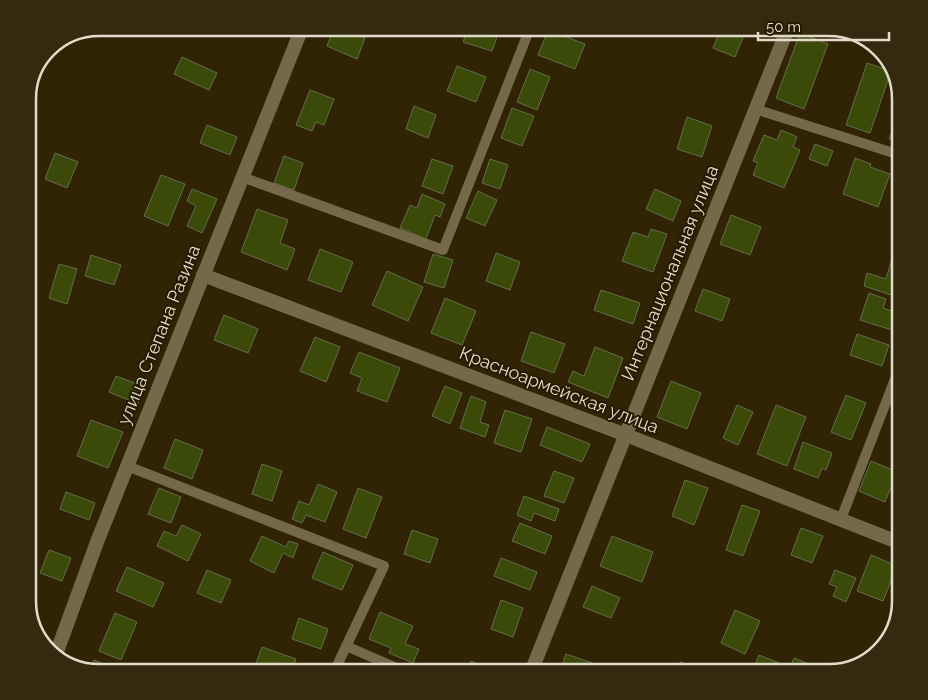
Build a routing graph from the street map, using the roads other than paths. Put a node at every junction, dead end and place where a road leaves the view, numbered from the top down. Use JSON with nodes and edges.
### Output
{"nodes":[{"id":1,"x":299,"y":36,"type":"edge"},
{"id":2,"x":527,"y":36,"type":"edge"},
{"id":3,"x":785,"y":36,"type":"edge"},
{"id":4,"x":755,"y":109,"type":"junction"},
{"id":5,"x":892,"y":152,"type":"edge"},
{"id":6,"x":242,"y":177,"type":"junction"},
{"id":7,"x":203,"y":275,"type":"junction"},
{"id":8,"x":892,"y":386,"type":"edge"},
{"id":9,"x":626,"y":435,"type":"junction"},
{"id":10,"x":127,"y":466,"type":"junction"},
{"id":11,"x":840,"y":519,"type":"junction"},
{"id":12,"x":892,"y":540,"type":"edge"},
{"id":13,"x":346,"y":646,"type":"junction"},
{"id":14,"x":58,"y":648,"type":"edge"},
{"id":15,"x":338,"y":664,"type":"edge"},
{"id":16,"x":388,"y":664,"type":"edge"},
{"id":17,"x":534,"y":664,"type":"edge"}],
"edges":[{"from":1,"to":6,"type":"street","name":"улица Степана Разина"},
{"from":2,"to":6,"type":"lane"},
{"from":3,"to":4,"type":"street","name":"Интернациональная улица"},
{"from":4,"to":5,"type":"lane"},
{"from":4,"to":9,"type":"street","name":"Интернациональная улица"},
{"from":6,"to":7,"type":"street","name":"улица Степана Разина"},
{"from":7,"to":9,"type":"street","name":"Красноармейская улица"},
{"from":7,"to":10,"type":"street","name":"улица Степана Разина"},
{"from":8,"to":11,"type":"lane"},
{"from":9,"to":11,"type":"street","name":"Красноармейская улица"},
{"from":9,"to":17,"type":"street","name":"Интернациональная улица"},
{"from":10,"to":13,"type":"lane"},
{"from":10,"to":14,"type":"street","name":"улица Степана Разина"},
{"from":11,"to":12,"type":"street","name":"Красноармейская улица"},
{"from":13,"to":15,"type":"lane"},
{"from":13,"to":16,"type":"lane"}]}
